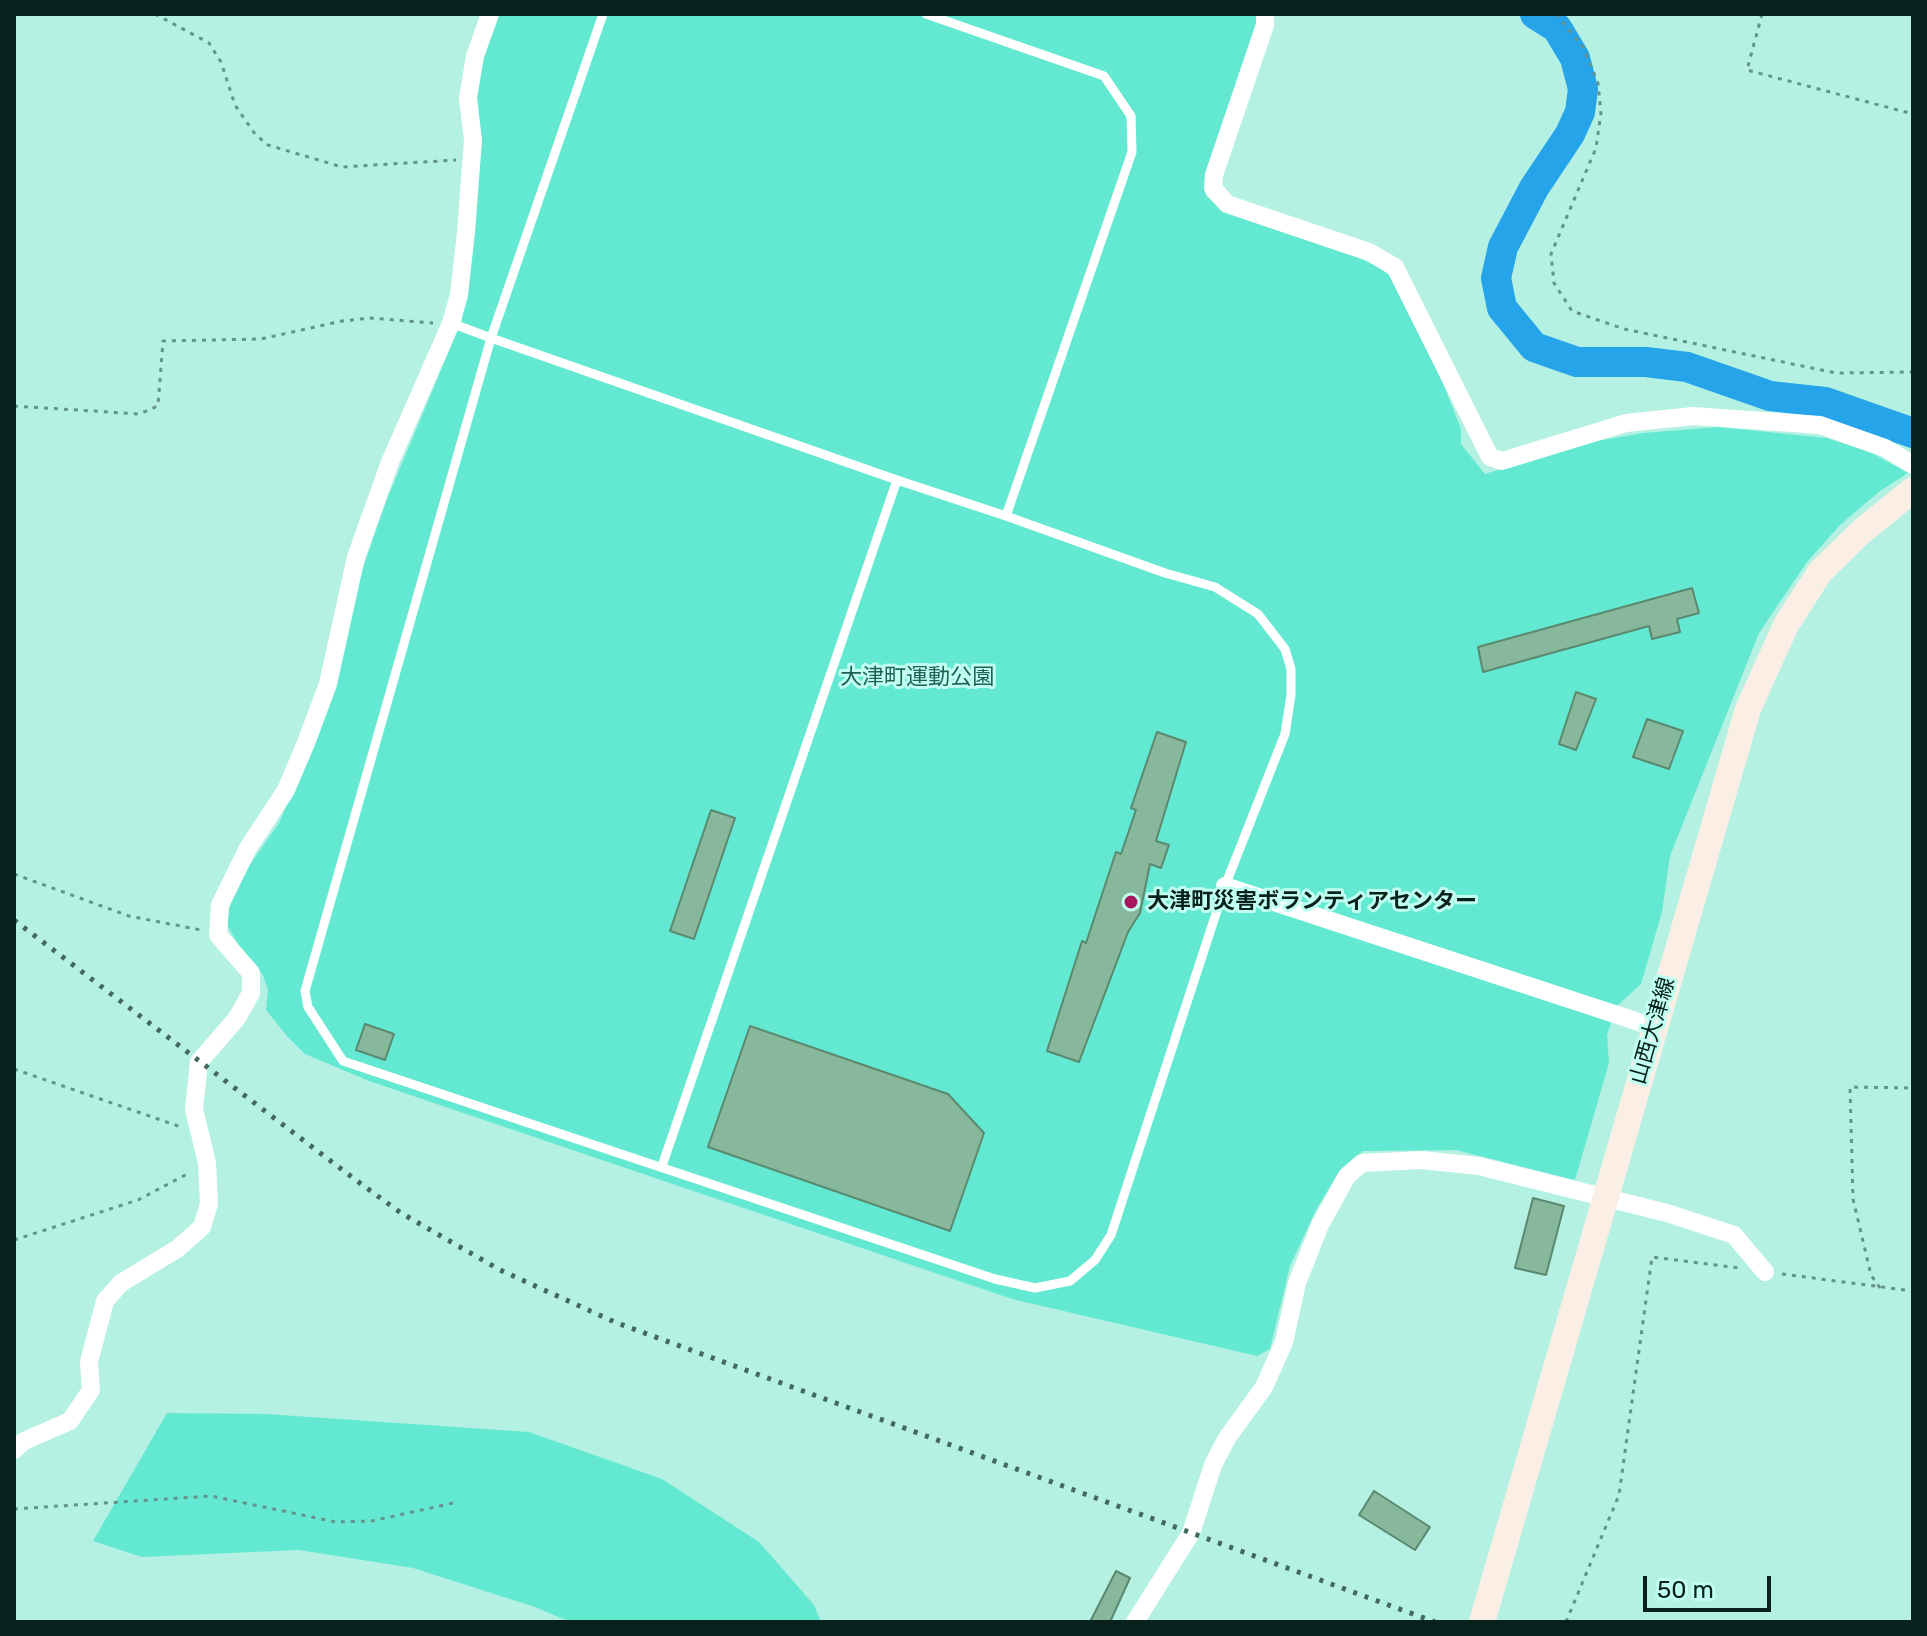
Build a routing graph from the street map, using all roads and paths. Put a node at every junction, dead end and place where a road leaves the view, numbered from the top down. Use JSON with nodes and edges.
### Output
{"nodes":[{"id":1,"x":155,"y":14,"type":"edge"},
{"id":2,"x":490,"y":14,"type":"edge"},
{"id":3,"x":603,"y":14,"type":"edge"},
{"id":4,"x":926,"y":14,"type":"edge"},
{"id":5,"x":1265,"y":14,"type":"edge"},
{"id":6,"x":1556,"y":14,"type":"edge"},
{"id":7,"x":1762,"y":14,"type":"edge"},
{"id":8,"x":1913,"y":114,"type":"edge"},
{"id":9,"x":472,"y":159,"type":"junction"},
{"id":10,"x":451,"y":323,"type":"junction"},
{"id":11,"x":491,"y":338,"type":"junction"},
{"id":12,"x":1913,"y":372,"type":"edge"},
{"id":13,"x":14,"y":406,"type":"edge"},
{"id":14,"x":1913,"y":465,"type":"edge"},
{"id":15,"x":897,"y":480,"type":"junction"},
{"id":16,"x":1913,"y":490,"type":"edge"},
{"id":17,"x":1006,"y":516,"type":"junction"},
{"id":18,"x":14,"y":874,"type":"edge"},
{"id":19,"x":1225,"y":886,"type":"junction"},
{"id":20,"x":218,"y":935,"type":"junction"},
{"id":21,"x":1654,"y":1027,"type":"junction"},
{"id":22,"x":14,"y":1069,"type":"edge"},
{"id":23,"x":1913,"y":1088,"type":"edge"},
{"id":24,"x":200,"y":1134,"type":"junction"},
{"id":25,"x":207,"y":1163,"type":"junction"},
{"id":26,"x":662,"y":1166,"type":"junction"},
{"id":27,"x":1604,"y":1200,"type":"junction"},
{"id":28,"x":14,"y":1240,"type":"edge"},
{"id":29,"x":1765,"y":1272,"type":"junction"},
{"id":30,"x":1880,"y":1288,"type":"junction"},
{"id":31,"x":1913,"y":1291,"type":"edge"},
{"id":32,"x":14,"y":1450,"type":"edge"},
{"id":33,"x":453,"y":1503,"type":"dead end"},
{"id":34,"x":14,"y":1509,"type":"edge"},
{"id":35,"x":1484,"y":1617,"type":"edge"},
{"id":36,"x":1135,"y":1622,"type":"edge"},
{"id":37,"x":1566,"y":1622,"type":"edge"}],
"edges":[{"from":1,"to":9,"type":"path"},
{"from":2,"to":9,"type":"street"},
{"from":3,"to":11,"type":"lane"},
{"from":4,"to":17,"type":"lane"},
{"from":5,"to":14,"type":"street"},
{"from":6,"to":12,"type":"path"},
{"from":7,"to":8,"type":"path"},
{"from":9,"to":10,"type":"street"},
{"from":10,"to":11,"type":"lane"},
{"from":10,"to":13,"type":"path"},
{"from":10,"to":20,"type":"street"},
{"from":11,"to":15,"type":"lane"},
{"from":11,"to":26,"type":"lane"},
{"from":15,"to":17,"type":"lane"},
{"from":15,"to":26,"type":"lane"},
{"from":16,"to":21,"type":"main road","name":"山西大津線"},
{"from":17,"to":19,"type":"lane"},
{"from":18,"to":20,"type":"path"},
{"from":19,"to":21,"type":"street"},
{"from":19,"to":26,"type":"lane"},
{"from":20,"to":24,"type":"street"},
{"from":21,"to":27,"type":"main road","name":"山西大津線"},
{"from":22,"to":24,"type":"path"},
{"from":23,"to":30,"type":"path"},
{"from":24,"to":25,"type":"street"},
{"from":25,"to":28,"type":"path"},
{"from":25,"to":32,"type":"street"},
{"from":27,"to":29,"type":"street"},
{"from":27,"to":35,"type":"main road","name":"山西大津線"},
{"from":27,"to":36,"type":"street"},
{"from":29,"to":30,"type":"path"},
{"from":29,"to":37,"type":"path"},
{"from":30,"to":31,"type":"path"},
{"from":33,"to":34,"type":"path"}]}
